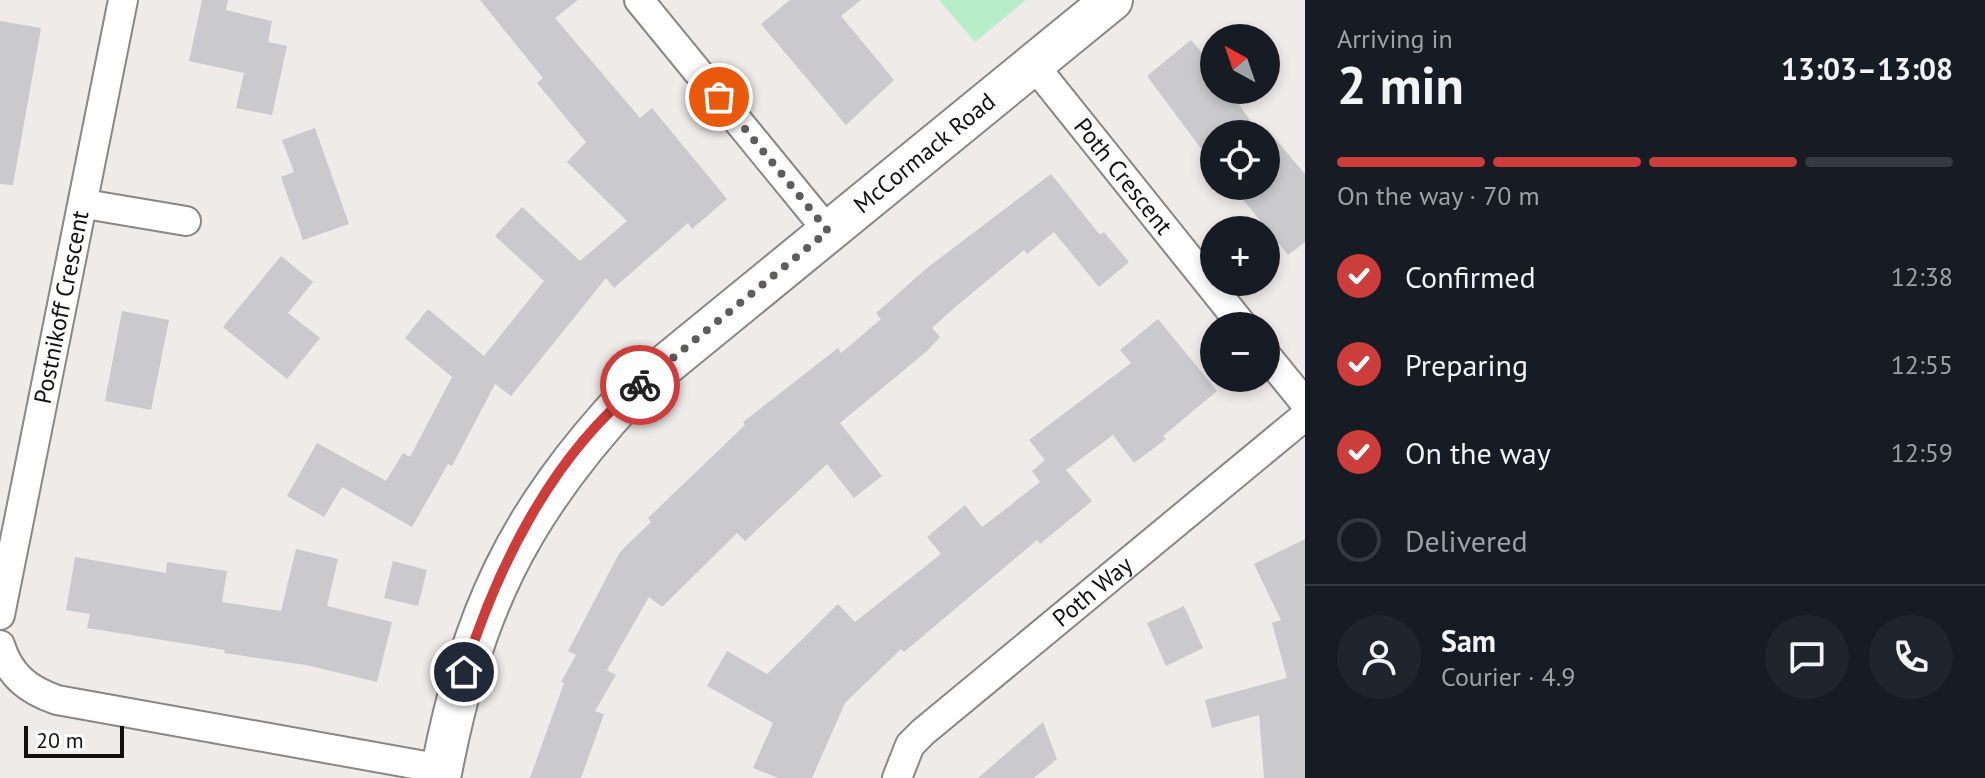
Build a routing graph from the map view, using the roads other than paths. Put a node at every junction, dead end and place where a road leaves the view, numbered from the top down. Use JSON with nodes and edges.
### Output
{"nodes":[{"id":1,"x":123,"y":0,"type":"edge"},
{"id":2,"x":639,"y":0,"type":"edge"},
{"id":3,"x":1112,"y":0,"type":"edge"},
{"id":4,"x":1033,"y":64,"type":"junction"},
{"id":5,"x":85,"y":204,"type":"junction"},
{"id":6,"x":186,"y":221,"type":"dead end"},
{"id":7,"x":828,"y":231,"type":"junction"},
{"id":8,"x":1232,"y":312,"type":"edge"},
{"id":9,"x":1280,"y":372,"type":"edge"},
{"id":10,"x":1305,"y":403,"type":"edge"},
{"id":11,"x":1305,"y":416,"type":"edge"},
{"id":12,"x":0,"y":615,"type":"edge"},
{"id":13,"x":0,"y":645,"type":"edge"},
{"id":14,"x":441,"y":773,"type":"edge"},
{"id":15,"x":897,"y":778,"type":"edge"}],
"edges":[{"from":1,"to":5,"type":"street","name":"Postnikoff Crescent"},
{"from":2,"to":7,"type":"street"},
{"from":3,"to":4,"type":"street","name":"McCormack Road"},
{"from":4,"to":7,"type":"street","name":"McCormack Road"},
{"from":4,"to":8,"type":"street","name":"Poth Crescent"},
{"from":5,"to":6,"type":"street"},
{"from":5,"to":12,"type":"street","name":"Postnikoff Crescent"},
{"from":7,"to":14,"type":"street","name":"McCormack Road"},
{"from":9,"to":10,"type":"street"},
{"from":11,"to":15,"type":"street","name":"Poth Way"},
{"from":13,"to":14,"type":"street"}]}
